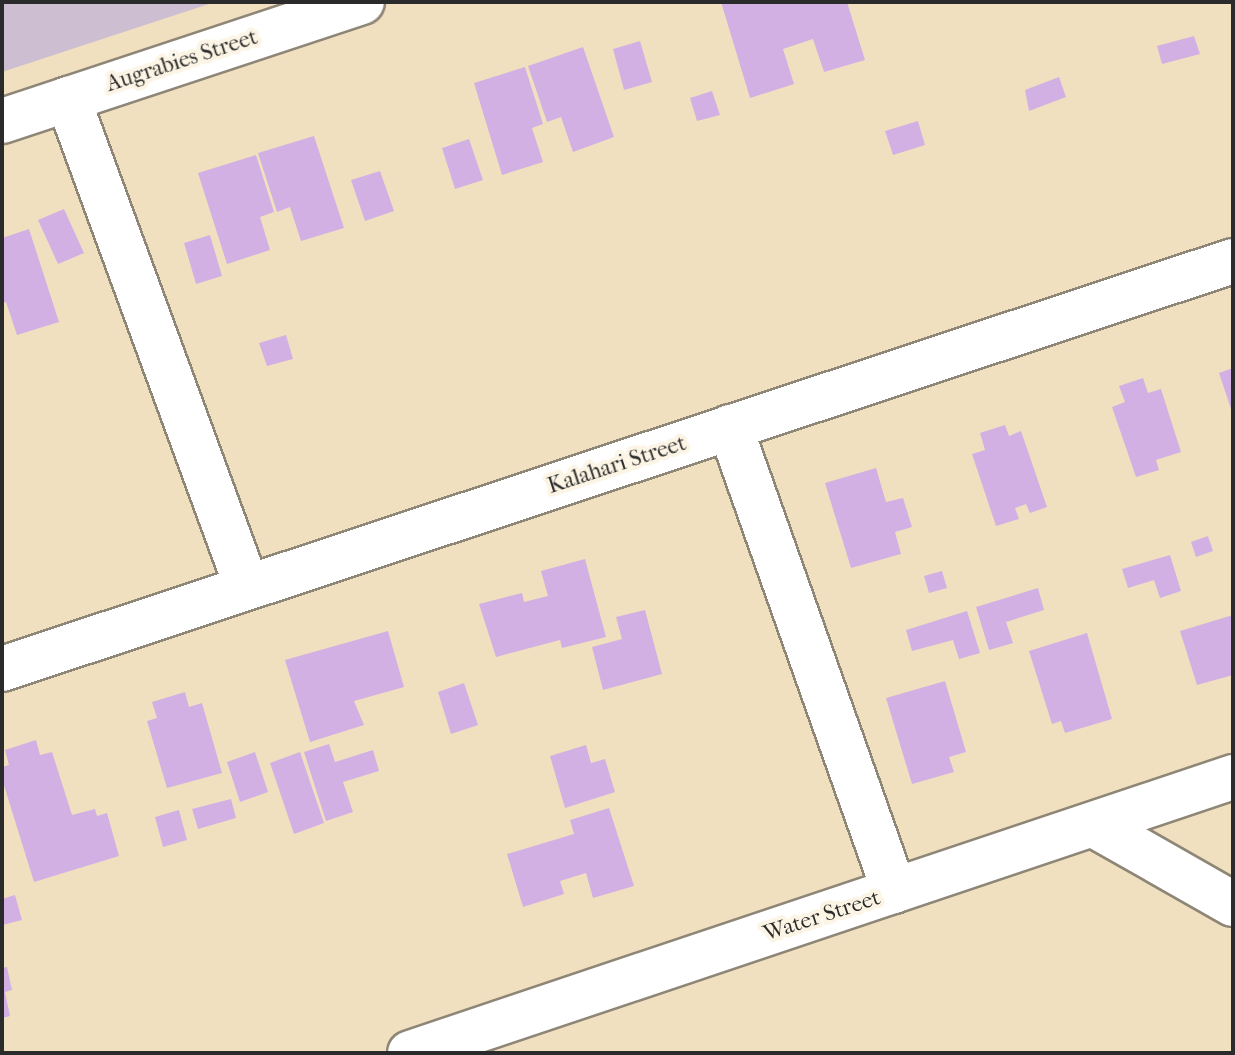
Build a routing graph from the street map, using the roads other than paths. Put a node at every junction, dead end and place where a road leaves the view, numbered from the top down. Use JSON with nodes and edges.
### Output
{"nodes":[{"id":1,"x":362,"y":2,"type":"edge"},
{"id":2,"x":68,"y":99,"type":"junction"},
{"id":3,"x":2,"y":121,"type":"edge"},
{"id":4,"x":1233,"y":261,"type":"edge"},
{"id":5,"x":730,"y":427,"type":"junction"},
{"id":6,"x":247,"y":587,"type":"junction"},
{"id":7,"x":2,"y":669,"type":"edge"},
{"id":8,"x":1233,"y":777,"type":"edge"},
{"id":9,"x":1094,"y":825,"type":"junction"},
{"id":10,"x":894,"y":891,"type":"junction"},
{"id":11,"x":1233,"y":904,"type":"edge"},
{"id":12,"x":410,"y":1053,"type":"edge"}],
"edges":[{"from":1,"to":2,"type":"street","name":"Augrabies Street"},
{"from":2,"to":3,"type":"street","name":"Augrabies Street"},
{"from":2,"to":6,"type":"street"},
{"from":4,"to":5,"type":"street","name":"Kalahari Street"},
{"from":5,"to":6,"type":"street","name":"Kalahari Street"},
{"from":5,"to":10,"type":"street"},
{"from":6,"to":7,"type":"street","name":"Kalahari Street"},
{"from":8,"to":9,"type":"street","name":"Water Street"},
{"from":9,"to":10,"type":"street","name":"Water Street"},
{"from":9,"to":11,"type":"street"},
{"from":10,"to":12,"type":"street","name":"Water Street"}]}
